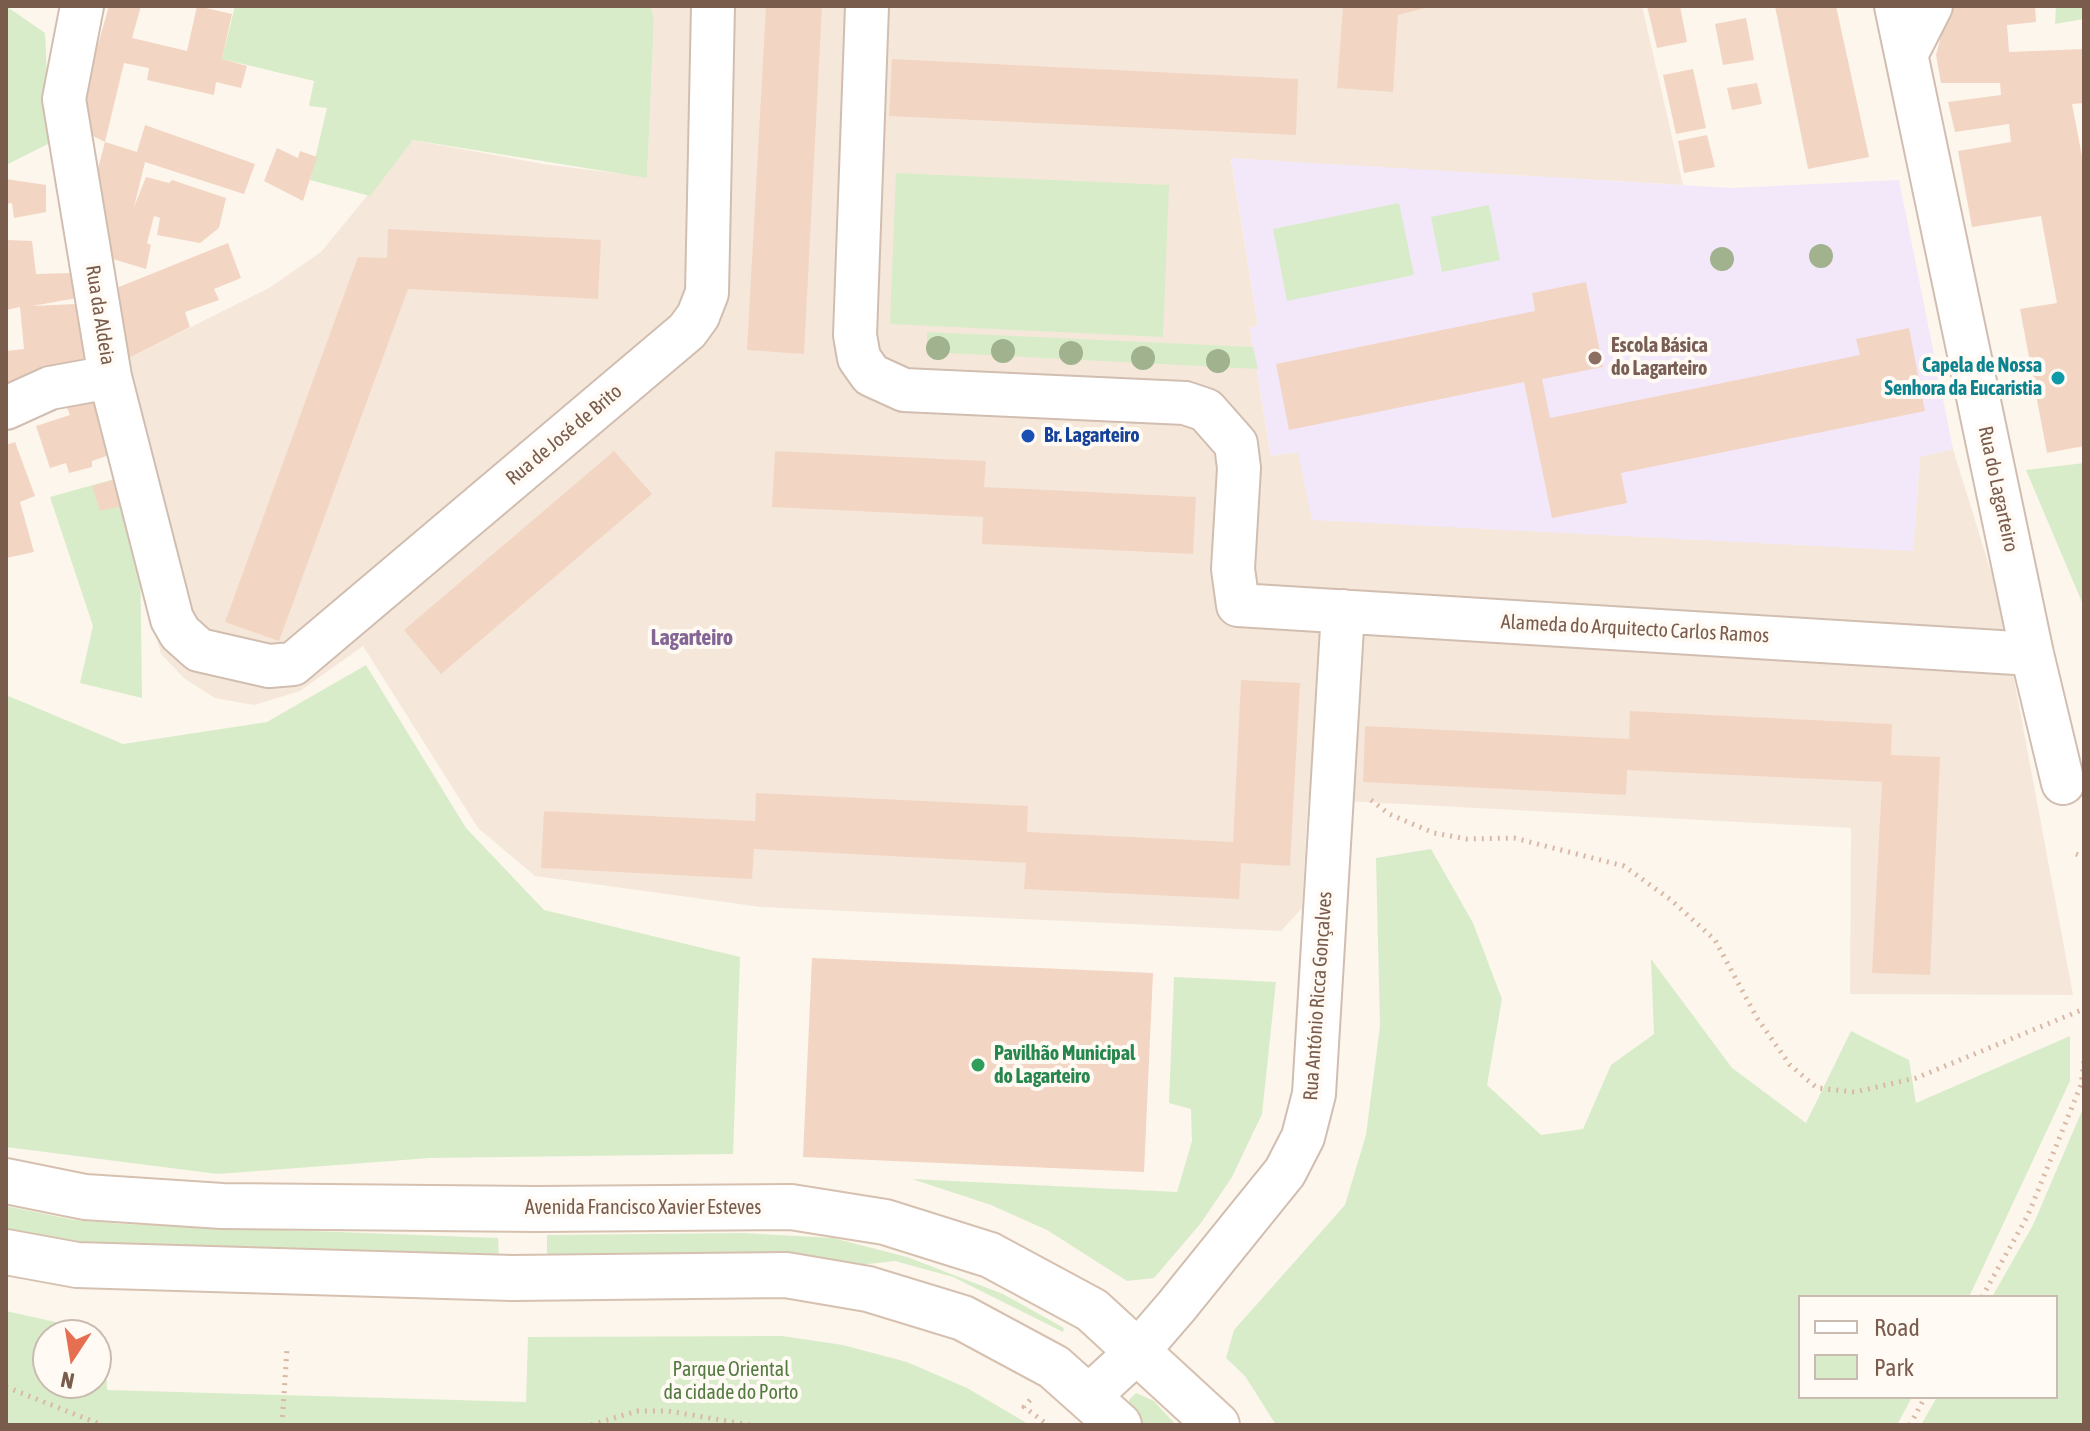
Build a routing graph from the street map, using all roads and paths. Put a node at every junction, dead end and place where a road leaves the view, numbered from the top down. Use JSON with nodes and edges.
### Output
{"nodes":[{"id":1,"x":82,"y":6,"type":"edge"},
{"id":2,"x":713,"y":6,"type":"edge"},
{"id":3,"x":867,"y":6,"type":"edge"},
{"id":4,"x":1896,"y":6,"type":"edge"},
{"id":5,"x":1931,"y":6,"type":"edge"},
{"id":6,"x":1907,"y":53,"type":"junction"},
{"id":7,"x":110,"y":377,"type":"junction"},
{"id":8,"x":6,"y":408,"type":"edge"},
{"id":9,"x":1343,"y":611,"type":"junction"},
{"id":10,"x":172,"y":619,"type":"joint"},
{"id":11,"x":2032,"y":654,"type":"junction"},
{"id":12,"x":1333,"y":777,"type":"junction"},
{"id":13,"x":2063,"y":783,"type":"dead end"},
{"id":14,"x":2076,"y":854,"type":"dead end"},
{"id":15,"x":2084,"y":857,"type":"edge"},
{"id":16,"x":2084,"y":1009,"type":"edge"},
{"id":17,"x":2084,"y":1061,"type":"edge"},
{"id":18,"x":6,"y":1181,"type":"edge"},
{"id":19,"x":6,"y":1252,"type":"edge"},
{"id":20,"x":1983,"y":1295,"type":"edge"},
{"id":21,"x":287,"y":1349,"type":"dead end"},
{"id":22,"x":1138,"y":1351,"type":"junction"},
{"id":23,"x":6,"y":1387,"type":"edge"},
{"id":24,"x":1924,"y":1399,"type":"edge"},
{"id":25,"x":1104,"y":1411,"type":"edge"},
{"id":26,"x":102,"y":1425,"type":"edge"},
{"id":27,"x":282,"y":1425,"type":"edge"},
{"id":28,"x":591,"y":1425,"type":"edge"},
{"id":29,"x":750,"y":1425,"type":"edge"},
{"id":30,"x":1217,"y":1425,"type":"edge"},
{"id":31,"x":1910,"y":1425,"type":"edge"}],
"edges":[{"from":1,"to":7,"type":"street","name":"Rua da Aldeia"},
{"from":2,"to":10,"type":"street","name":"Rua de José de Brito"},
{"from":3,"to":9,"type":"street","name":"Alameda do Arquitecto Carlos Ramos"},
{"from":4,"to":6,"type":"street","name":"Rua do Lagarteiro"},
{"from":5,"to":6,"type":"street"},
{"from":6,"to":11,"type":"street","name":"Rua do Lagarteiro"},
{"from":7,"to":8,"type":"street"},
{"from":7,"to":10,"type":"street","name":"Rua da Aldeia"},
{"from":9,"to":11,"type":"street","name":"Alameda do Arquitecto Carlos Ramos"},
{"from":9,"to":12,"type":"street","name":"Rua António Ricca Gonçalves"},
{"from":11,"to":13,"type":"street","name":"Rua do Lagarteiro"},
{"from":12,"to":16,"type":"path"},
{"from":12,"to":22,"type":"street","name":"Rua António Ricca Gonçalves"},
{"from":14,"to":15,"type":"path"},
{"from":17,"to":20,"type":"path"},
{"from":18,"to":22,"type":"main road","name":"Avenida Francisco Xavier Esteves"},
{"from":19,"to":25,"type":"main road"},
{"from":21,"to":27,"type":"path"},
{"from":22,"to":25,"type":"street","name":"Rua António Ricca Gonçalves"},
{"from":22,"to":30,"type":"main road","name":"Avenida Francisco Xavier Esteves"},
{"from":23,"to":26,"type":"path"},
{"from":24,"to":31,"type":"path"},
{"from":28,"to":29,"type":"path"}]}
